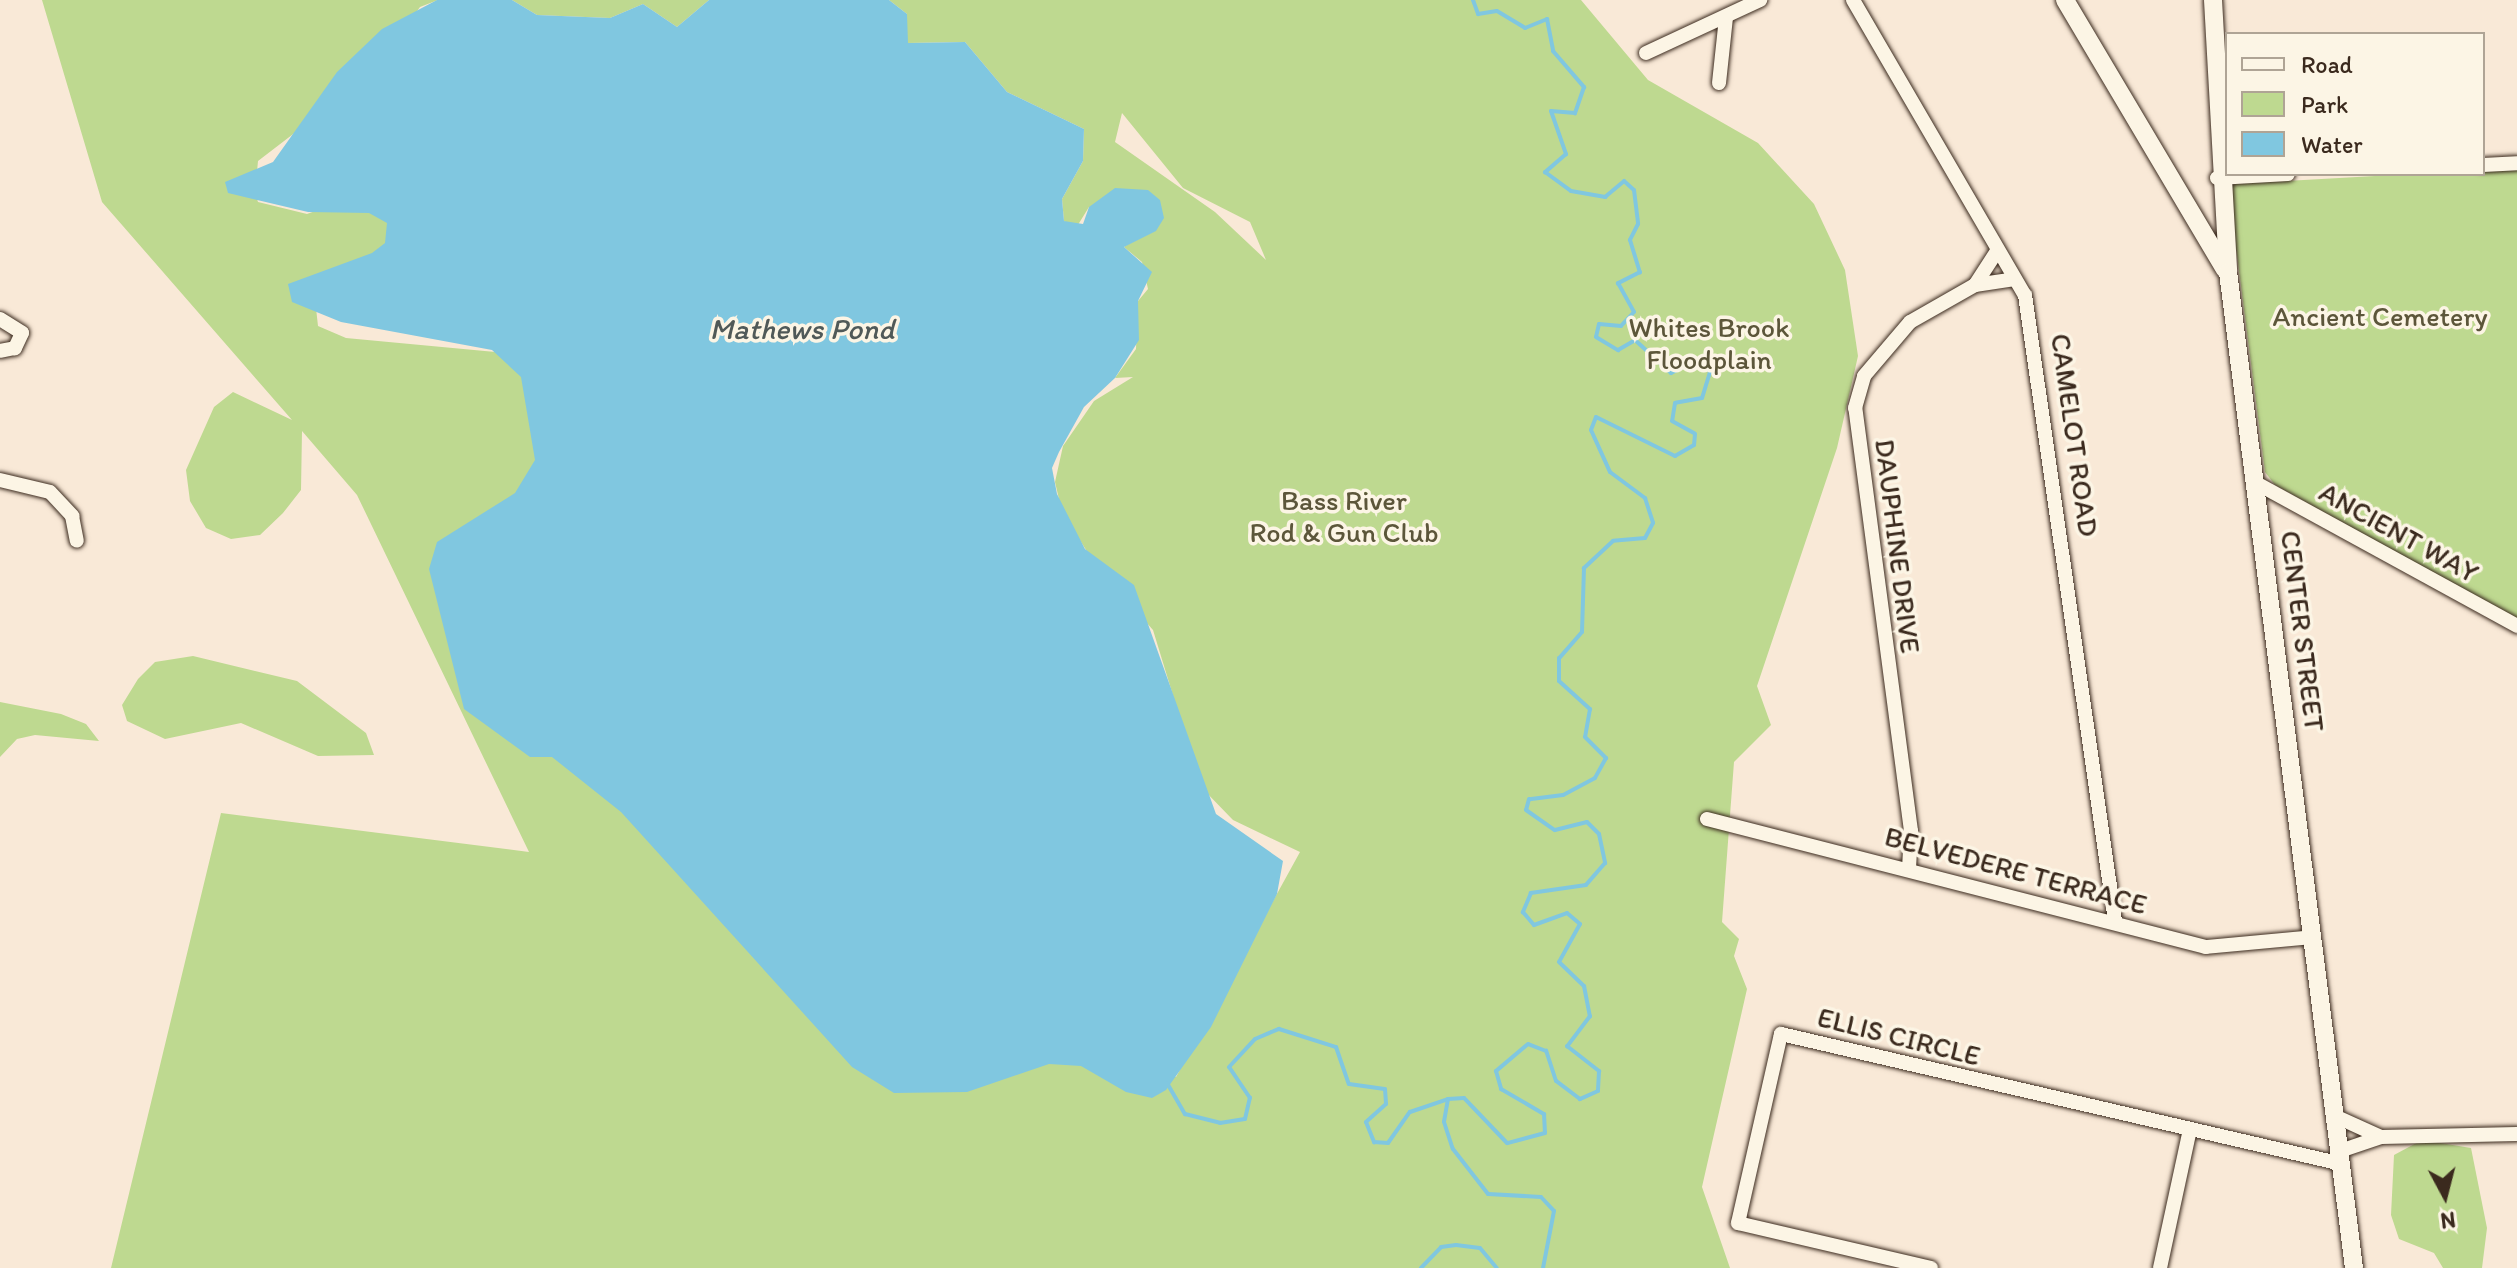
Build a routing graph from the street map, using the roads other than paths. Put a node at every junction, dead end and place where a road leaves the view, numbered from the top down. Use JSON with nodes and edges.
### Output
{"nodes":[{"id":1,"x":1760,"y":0,"type":"edge"},
{"id":2,"x":1853,"y":0,"type":"edge"},
{"id":3,"x":2065,"y":0,"type":"edge"},
{"id":4,"x":2213,"y":0,"type":"edge"},
{"id":5,"x":1726,"y":17,"type":"junction"},
{"id":6,"x":1646,"y":53,"type":"dead end"},
{"id":7,"x":1719,"y":83,"type":"dead end"},
{"id":8,"x":2517,"y":163,"type":"edge"},
{"id":9,"x":2485,"y":165,"type":"edge"},
{"id":10,"x":2252,"y":176,"type":"edge"},
{"id":11,"x":2217,"y":178,"type":"junction"},
{"id":12,"x":1996,"y":253,"type":"junction"},
{"id":13,"x":2228,"y":272,"type":"junction"},
{"id":14,"x":2015,"y":279,"type":"junction"},
{"id":15,"x":1975,"y":285,"type":"junction"},
{"id":16,"x":0,"y":319,"type":"edge"},
{"id":17,"x":0,"y":351,"type":"edge"},
{"id":18,"x":0,"y":480,"type":"edge"},
{"id":19,"x":2256,"y":483,"type":"junction"},
{"id":20,"x":77,"y":541,"type":"dead end"},
{"id":21,"x":2517,"y":626,"type":"edge"},
{"id":22,"x":1707,"y":819,"type":"dead end"},
{"id":23,"x":1909,"y":869,"type":"junction"},
{"id":24,"x":2115,"y":921,"type":"junction"},
{"id":25,"x":2314,"y":937,"type":"junction"},
{"id":26,"x":2337,"y":1117,"type":"junction"},
{"id":27,"x":2189,"y":1134,"type":"junction"},
{"id":28,"x":2517,"y":1134,"type":"edge"},
{"id":29,"x":2381,"y":1137,"type":"junction"},
{"id":30,"x":2341,"y":1158,"type":"junction"},
{"id":31,"x":1931,"y":1268,"type":"edge"},
{"id":32,"x":2160,"y":1268,"type":"edge"},
{"id":33,"x":2354,"y":1268,"type":"edge"}],
"edges":[{"from":1,"to":5,"type":"street"},
{"from":2,"to":12,"type":"street","name":"CAMELOT ROAD"},
{"from":3,"to":13,"type":"street"},
{"from":4,"to":11,"type":"street","name":"CENTER STREET"},
{"from":5,"to":6,"type":"street"},
{"from":5,"to":7,"type":"street"},
{"from":8,"to":9,"type":"street"},
{"from":10,"to":11,"type":"street"},
{"from":11,"to":13,"type":"street","name":"CENTER STREET"},
{"from":12,"to":14,"type":"street","name":"CAMELOT ROAD"},
{"from":12,"to":15,"type":"street","name":"DAUPHINE DRIVE"},
{"from":13,"to":19,"type":"street","name":"CENTER STREET"},
{"from":14,"to":15,"type":"street","name":"DAUPHINE DRIVE"},
{"from":14,"to":24,"type":"street","name":"CAMELOT ROAD"},
{"from":15,"to":23,"type":"street","name":"DAUPHINE DRIVE"},
{"from":16,"to":17,"type":"street"},
{"from":18,"to":20,"type":"street"},
{"from":19,"to":21,"type":"street","name":"ANCIENT WAY"},
{"from":19,"to":25,"type":"street","name":"CENTER STREET"},
{"from":22,"to":23,"type":"street","name":"BELVEDERE TERRACE"},
{"from":23,"to":24,"type":"street","name":"BELVEDERE TERRACE"},
{"from":24,"to":25,"type":"street","name":"BELVEDERE TERRACE"},
{"from":25,"to":26,"type":"street","name":"CENTER STREET"},
{"from":26,"to":29,"type":"street"},
{"from":26,"to":30,"type":"street","name":"CENTER STREET"},
{"from":27,"to":30,"type":"street","name":"ELLIS CIRCLE"},
{"from":27,"to":31,"type":"street","name":"ELLIS CIRCLE"},
{"from":27,"to":32,"type":"street"},
{"from":28,"to":29,"type":"street"},
{"from":29,"to":30,"type":"street"},
{"from":30,"to":33,"type":"street","name":"CENTER STREET"}]}
